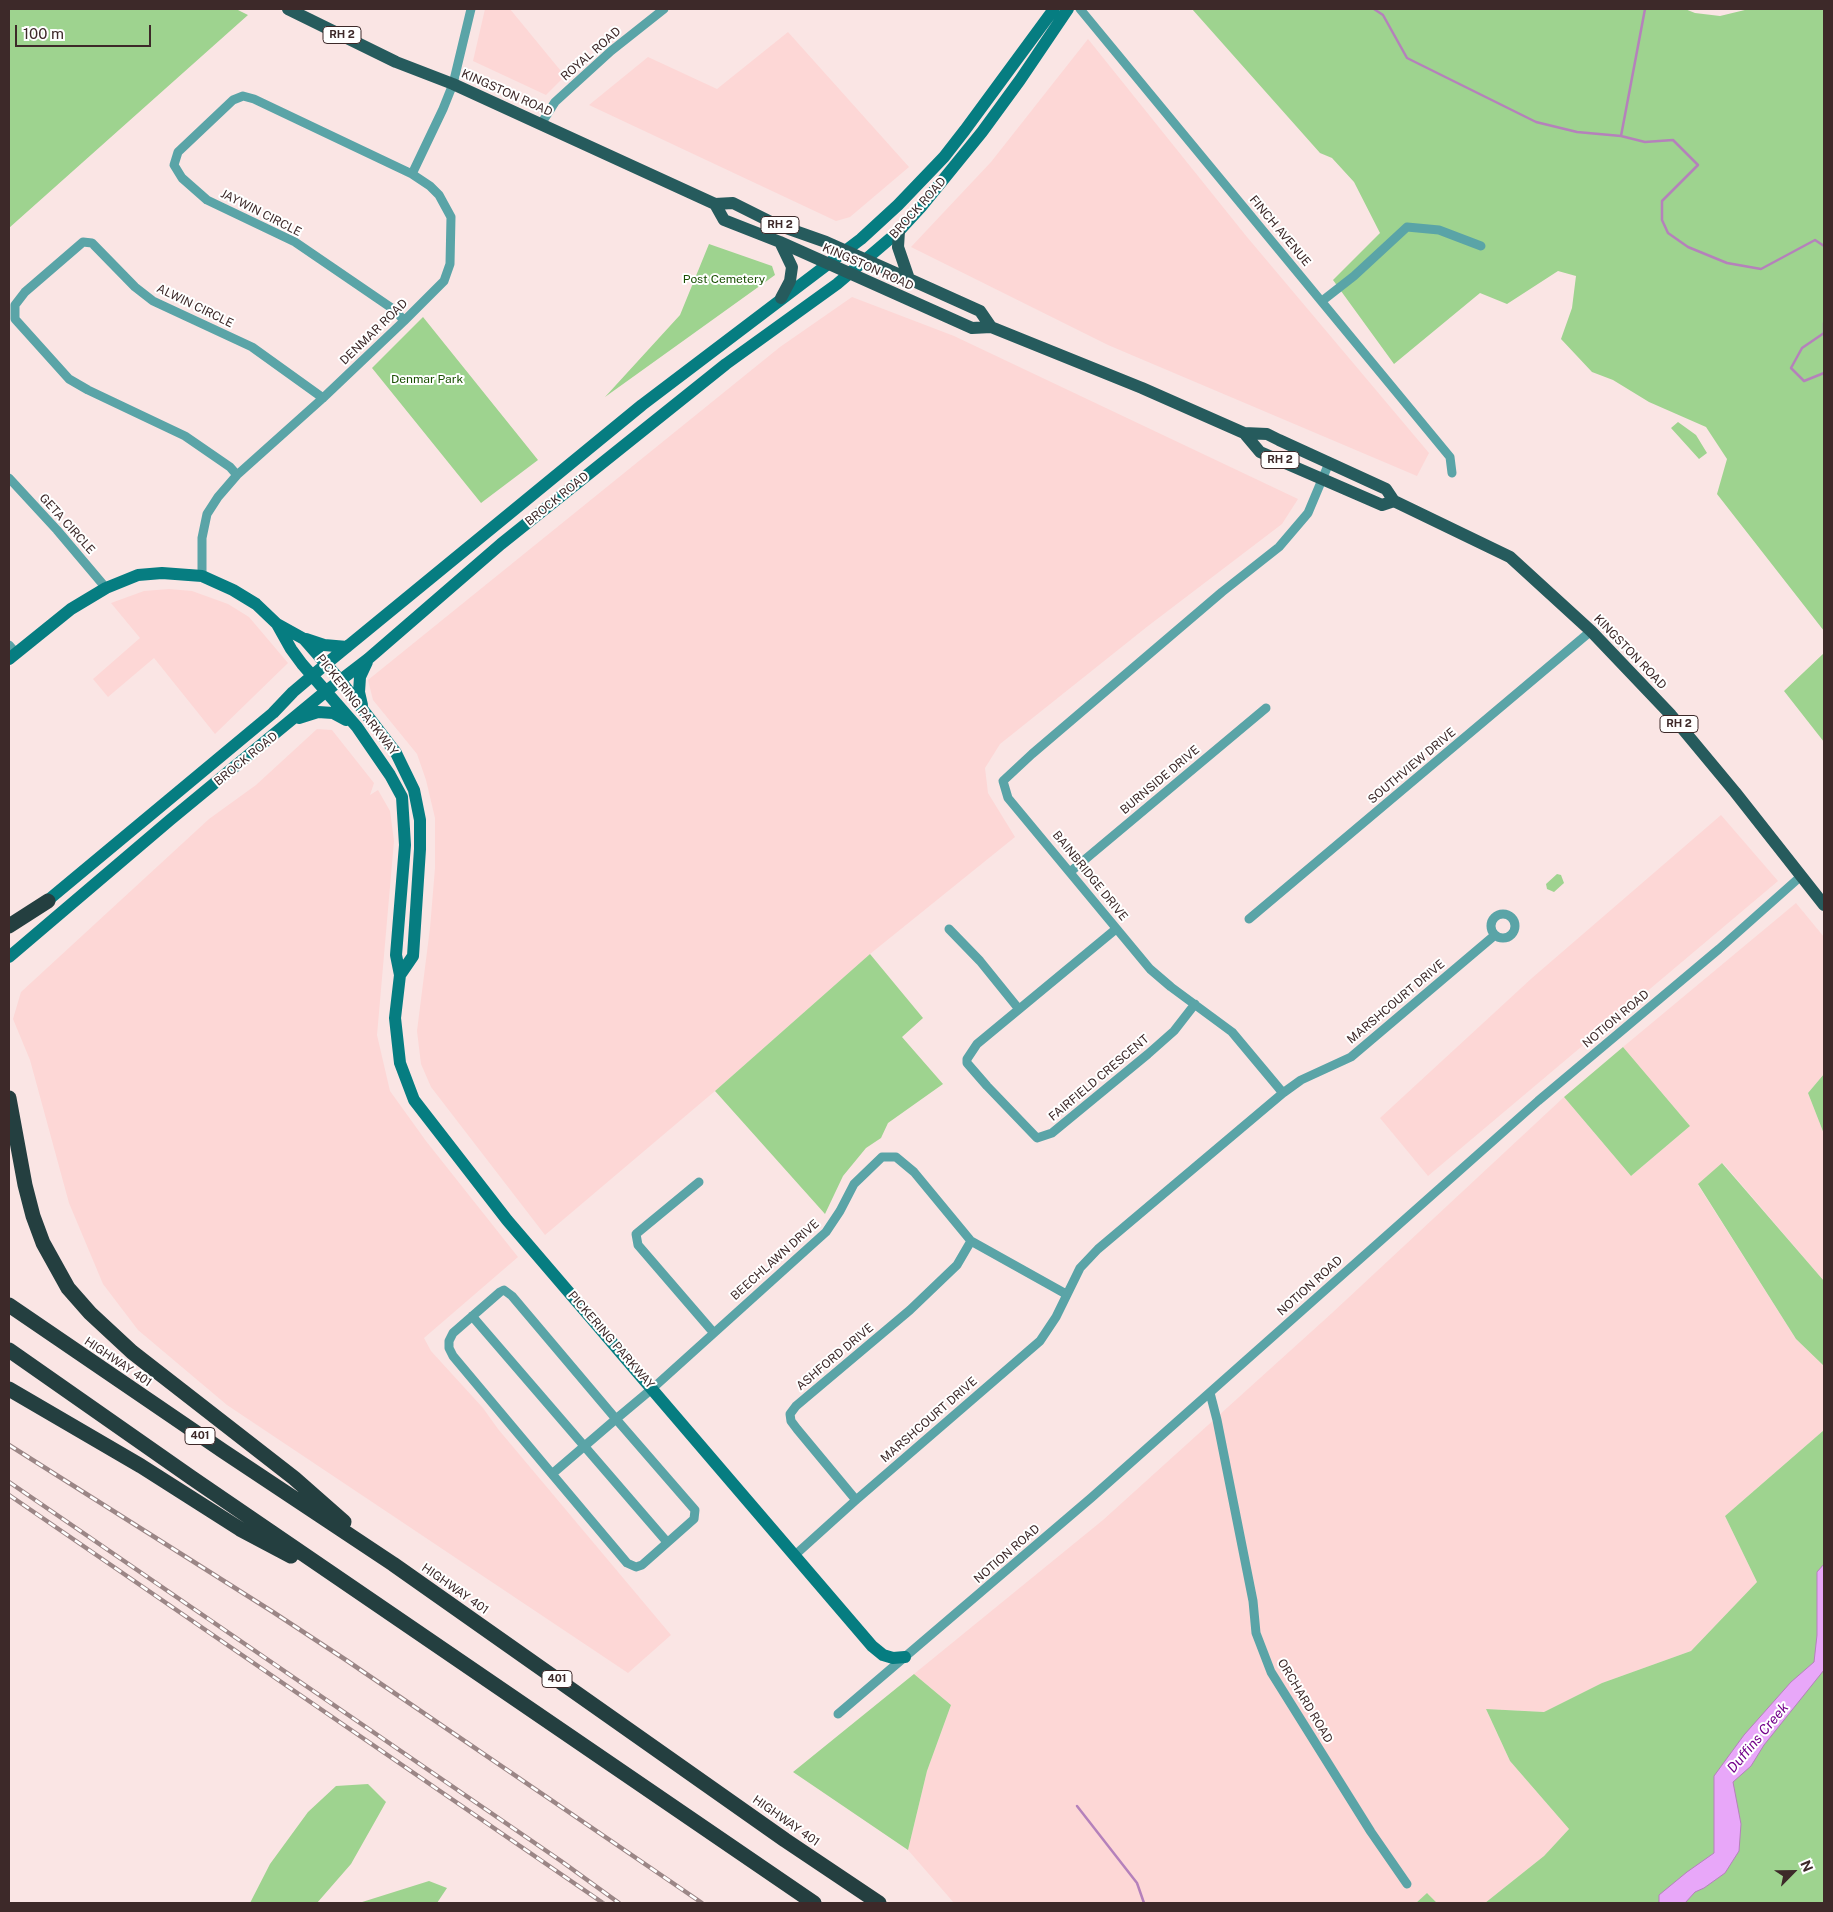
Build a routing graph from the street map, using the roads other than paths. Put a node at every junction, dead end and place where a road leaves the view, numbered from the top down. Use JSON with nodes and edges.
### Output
{"nodes":[{"id":1,"x":288,"y":9,"type":"edge"},
{"id":2,"x":471,"y":9,"type":"edge"},
{"id":3,"x":664,"y":9,"type":"edge"},
{"id":4,"x":1054,"y":9,"type":"edge"},
{"id":5,"x":1068,"y":9,"type":"edge"},
{"id":6,"x":1080,"y":9,"type":"edge"},
{"id":7,"x":453,"y":84,"type":"junction"},
{"id":8,"x":541,"y":124,"type":"junction"},
{"id":9,"x":412,"y":174,"type":"junction"},
{"id":10,"x":715,"y":204,"type":"junction"},
{"id":11,"x":900,"y":231,"type":"junction"},
{"id":12,"x":780,"y":242,"type":"junction"},
{"id":13,"x":1481,"y":246,"type":"dead end"},
{"id":14,"x":845,"y":251,"type":"junction"},
{"id":15,"x":866,"y":261,"type":"junction"},
{"id":16,"x":828,"y":264,"type":"junction"},
{"id":17,"x":849,"y":274,"type":"junction"},
{"id":18,"x":909,"y":279,"type":"junction"},
{"id":19,"x":781,"y":298,"type":"junction"},
{"id":20,"x":1322,"y":300,"type":"junction"},
{"id":21,"x":404,"y":321,"type":"junction"},
{"id":22,"x":991,"y":327,"type":"junction"},
{"id":23,"x":323,"y":398,"type":"junction"},
{"id":24,"x":1244,"y":433,"type":"junction"},
{"id":25,"x":1329,"y":463,"type":"junction"},
{"id":26,"x":1452,"y":473,"type":"dead end"},
{"id":27,"x":238,"y":475,"type":"junction"},
{"id":28,"x":9,"y":478,"type":"edge"},
{"id":29,"x":1322,"y":478,"type":"junction"},
{"id":30,"x":1394,"y":501,"type":"junction"},
{"id":31,"x":490,"y":529,"type":"junction"},
{"id":32,"x":501,"y":544,"type":"junction"},
{"id":33,"x":202,"y":576,"type":"junction"},
{"id":34,"x":106,"y":588,"type":"junction"},
{"id":35,"x":280,"y":629,"type":"junction"},
{"id":36,"x":1591,"y":631,"type":"junction"},
{"id":37,"x":304,"y":639,"type":"junction"},
{"id":38,"x":347,"y":647,"type":"junction"},
{"id":39,"x":11,"y":652,"type":"edge"},
{"id":40,"x":368,"y":659,"type":"junction"},
{"id":41,"x":319,"y":669,"type":"junction"},
{"id":42,"x":340,"y":680,"type":"junction"},
{"id":43,"x":325,"y":692,"type":"junction"},
{"id":44,"x":1266,"y":708,"type":"dead end"},
{"id":45,"x":363,"y":710,"type":"junction"},
{"id":46,"x":293,"y":720,"type":"junction"},
{"id":47,"x":357,"y":727,"type":"junction"},
{"id":48,"x":1070,"y":872,"type":"junction"},
{"id":49,"x":1800,"y":877,"type":"junction"},
{"id":50,"x":402,"y":891,"type":"junction"},
{"id":51,"x":416,"y":892,"type":"junction"},
{"id":52,"x":48,"y":901,"type":"junction"},
{"id":53,"x":1824,"y":906,"type":"edge"},
{"id":54,"x":1249,"y":920,"type":"dead end"},
{"id":55,"x":9,"y":926,"type":"edge"},
{"id":56,"x":949,"y":929,"type":"dead end"},
{"id":57,"x":1116,"y":929,"type":"junction"},
{"id":58,"x":9,"y":934,"type":"edge"},
{"id":59,"x":1495,"y":935,"type":"dead end"},
{"id":60,"x":9,"y":957,"type":"edge"},
{"id":61,"x":400,"y":975,"type":"junction"},
{"id":62,"x":1195,"y":1004,"type":"junction"},
{"id":63,"x":1018,"y":1008,"type":"junction"},
{"id":64,"x":1283,"y":1093,"type":"junction"},
{"id":65,"x":9,"y":1098,"type":"edge"},
{"id":66,"x":699,"y":1182,"type":"dead end"},
{"id":67,"x":972,"y":1241,"type":"junction"},
{"id":68,"x":1066,"y":1294,"type":"junction"},
{"id":69,"x":9,"y":1306,"type":"edge"},
{"id":70,"x":472,"y":1316,"type":"junction"},
{"id":71,"x":714,"y":1332,"type":"junction"},
{"id":72,"x":9,"y":1350,"type":"edge"},
{"id":73,"x":653,"y":1388,"type":"junction"},
{"id":74,"x":9,"y":1389,"type":"edge"},
{"id":75,"x":1210,"y":1393,"type":"junction"},
{"id":76,"x":616,"y":1419,"type":"junction"},
{"id":77,"x":585,"y":1447,"type":"junction"},
{"id":78,"x":552,"y":1474,"type":"junction"},
{"id":79,"x":856,"y":1500,"type":"junction"},
{"id":80,"x":667,"y":1542,"type":"junction"},
{"id":81,"x":795,"y":1555,"type":"junction"},
{"id":82,"x":393,"y":1564,"type":"junction"},
{"id":83,"x":355,"y":1589,"type":"junction"},
{"id":84,"x":905,"y":1657,"type":"junction"},
{"id":85,"x":838,"y":1714,"type":"dead end"},
{"id":86,"x":1406,"y":1884,"type":"dead end"},
{"id":87,"x":814,"y":1903,"type":"edge"},
{"id":88,"x":879,"y":1903,"type":"edge"}],
"edges":[{"from":1,"to":7,"type":"main road","name":"KINGSTON ROAD","number":"RH 2"},
{"from":2,"to":7,"type":"street"},
{"from":3,"to":8,"type":"street","name":"ROYAL ROAD"},
{"from":4,"to":14,"type":"main road","name":"BROCK ROAD"},
{"from":5,"to":11,"type":"main road","name":"BROCK ROAD"},
{"from":6,"to":20,"type":"street","name":"FINCH AVENUE"},
{"from":7,"to":8,"type":"main road","name":"KINGSTON ROAD","number":"RH 2"},
{"from":7,"to":9,"type":"street"},
{"from":8,"to":10,"type":"main road","name":"KINGSTON ROAD","number":"RH 2"},
{"from":9,"to":21,"type":"street","name":"DENMAR ROAD"},
{"from":9,"to":21,"type":"street","name":"JAYWIN CIRCLE"},
{"from":10,"to":12,"type":"main road","name":"KINGSTON ROAD","number":"RH 2"},
{"from":10,"to":14,"type":"main road","name":"KINGSTON ROAD","number":"RH 2"},
{"from":11,"to":15,"type":"main road","name":"BROCK ROAD"},
{"from":11,"to":18,"type":"main road"},
{"from":12,"to":16,"type":"main road","name":"KINGSTON ROAD","number":"RH 2"},
{"from":12,"to":19,"type":"main road"},
{"from":13,"to":20,"type":"street"},
{"from":14,"to":15,"type":"main road","name":"KINGSTON ROAD","number":"RH 2"},
{"from":14,"to":16,"type":"main road","name":"BROCK ROAD"},
{"from":15,"to":17,"type":"main road","name":"BROCK ROAD"},
{"from":15,"to":18,"type":"main road","name":"KINGSTON ROAD","number":"RH 2"},
{"from":16,"to":17,"type":"main road","name":"KINGSTON ROAD","number":"RH 2"},
{"from":16,"to":19,"type":"main road","name":"BROCK ROAD"},
{"from":17,"to":22,"type":"main road","name":"KINGSTON ROAD","number":"RH 2"},
{"from":17,"to":32,"type":"main road","name":"BROCK ROAD"},
{"from":18,"to":22,"type":"main road","name":"KINGSTON ROAD","number":"RH 2"},
{"from":19,"to":31,"type":"main road","name":"BROCK ROAD"},
{"from":20,"to":26,"type":"street","name":"FINCH AVENUE"},
{"from":21,"to":23,"type":"street","name":"DENMAR ROAD"},
{"from":22,"to":24,"type":"main road","name":"KINGSTON ROAD","number":"RH 2"},
{"from":23,"to":27,"type":"street","name":"DENMAR ROAD"},
{"from":23,"to":27,"type":"street","name":"ALWIN CIRCLE"},
{"from":24,"to":25,"type":"main road","name":"KINGSTON ROAD","number":"RH 2"},
{"from":24,"to":29,"type":"main road","name":"KINGSTON ROAD","number":"RH 2"},
{"from":25,"to":29,"type":"street","name":"BAINBRIDGE DRIVE"},
{"from":25,"to":30,"type":"main road","name":"KINGSTON ROAD","number":"RH 2"},
{"from":27,"to":33,"type":"street","name":"DENMAR ROAD"},
{"from":28,"to":34,"type":"street","name":"GETA CIRCLE"},
{"from":29,"to":30,"type":"main road","name":"KINGSTON ROAD","number":"RH 2"},
{"from":29,"to":48,"type":"street","name":"BAINBRIDGE DRIVE"},
{"from":30,"to":36,"type":"main road","name":"KINGSTON ROAD","number":"RH 2"},
{"from":31,"to":32,"type":"main road"},
{"from":31,"to":38,"type":"main road","name":"BROCK ROAD"},
{"from":32,"to":40,"type":"main road","name":"BROCK ROAD"},
{"from":33,"to":34,"type":"main road","name":"PICKERING PARKWAY"},
{"from":33,"to":35,"type":"main road","name":"PICKERING PARKWAY"},
{"from":34,"to":39,"type":"main road","name":"PICKERING PARKWAY"},
{"from":35,"to":37,"type":"main road","name":"PICKERING PARKWAY"},
{"from":35,"to":41,"type":"main road","name":"PICKERING PARKWAY"},
{"from":36,"to":49,"type":"main road","name":"KINGSTON ROAD","number":"RH 2"},
{"from":36,"to":54,"type":"street","name":"SOUTHVIEW DRIVE"},
{"from":37,"to":38,"type":"main road"},
{"from":37,"to":41,"type":"main road","name":"PICKERING PARKWAY"},
{"from":38,"to":41,"type":"main road","name":"BROCK ROAD"},
{"from":40,"to":42,"type":"main road","name":"BROCK ROAD"},
{"from":40,"to":45,"type":"main road"},
{"from":41,"to":42,"type":"main road","name":"PICKERING PARKWAY"},
{"from":41,"to":43,"type":"main road","name":"PICKERING PARKWAY"},
{"from":41,"to":52,"type":"main road","name":"BROCK ROAD"},
{"from":42,"to":43,"type":"main road","name":"BROCK ROAD"},
{"from":42,"to":45,"type":"main road","name":"PICKERING PARKWAY"},
{"from":43,"to":46,"type":"main road","name":"BROCK ROAD"},
{"from":43,"to":47,"type":"main road","name":"PICKERING PARKWAY"},
{"from":44,"to":48,"type":"street","name":"BURNSIDE DRIVE"},
{"from":45,"to":51,"type":"main road","name":"PICKERING PARKWAY"},
{"from":46,"to":47,"type":"main road"},
{"from":46,"to":60,"type":"main road","name":"BROCK ROAD"},
{"from":47,"to":50,"type":"main road","name":"PICKERING PARKWAY"},
{"from":48,"to":57,"type":"street","name":"BAINBRIDGE DRIVE"},
{"from":49,"to":53,"type":"main road","number":"RH 2"},
{"from":49,"to":75,"type":"street","name":"NOTION ROAD"},
{"from":50,"to":51,"type":"street"},
{"from":50,"to":61,"type":"main road","name":"PICKERING PARKWAY"},
{"from":51,"to":61,"type":"main road","name":"PICKERING PARKWAY"},
{"from":52,"to":55,"type":"highway"},
{"from":52,"to":58,"type":"main road","name":"BROCK ROAD"},
{"from":56,"to":63,"type":"street"},
{"from":57,"to":62,"type":"street","name":"BAINBRIDGE DRIVE"},
{"from":57,"to":63,"type":"street","name":"FAIRFIELD CRESCENT"},
{"from":59,"to":64,"type":"street","name":"MARSHCOURT DRIVE"},
{"from":61,"to":73,"type":"main road","name":"PICKERING PARKWAY"},
{"from":62,"to":63,"type":"street","name":"FAIRFIELD CRESCENT"},
{"from":62,"to":64,"type":"street","name":"BAINBRIDGE DRIVE"},
{"from":64,"to":68,"type":"street"},
{"from":65,"to":82,"type":"highway"},
{"from":66,"to":71,"type":"street"},
{"from":67,"to":68,"type":"street","name":"BEECHLAWN DRIVE"},
{"from":67,"to":71,"type":"street","name":"BEECHLAWN DRIVE"},
{"from":67,"to":79,"type":"street","name":"ASHFORD DRIVE"},
{"from":68,"to":79,"type":"street","name":"MARSHCOURT DRIVE"},
{"from":69,"to":82,"type":"highway","name":"HIGHWAY 401","number":"401"},
{"from":70,"to":76,"type":"street"},
{"from":70,"to":77,"type":"street"},
{"from":70,"to":78,"type":"street"},
{"from":71,"to":73,"type":"street","name":"BEECHLAWN DRIVE"},
{"from":72,"to":83,"type":"highway"},
{"from":73,"to":76,"type":"street","name":"BEECHLAWN DRIVE"},
{"from":73,"to":81,"type":"main road","name":"PICKERING PARKWAY"},
{"from":74,"to":83,"type":"highway"},
{"from":75,"to":84,"type":"street","name":"NOTION ROAD"},
{"from":75,"to":86,"type":"street","name":"ORCHARD ROAD"},
{"from":76,"to":77,"type":"street","name":"BEECHLAWN DRIVE"},
{"from":76,"to":80,"type":"street"},
{"from":77,"to":78,"type":"street","name":"BEECHLAWN DRIVE"},
{"from":77,"to":80,"type":"street"},
{"from":78,"to":80,"type":"street"},
{"from":79,"to":81,"type":"street","name":"MARSHCOURT DRIVE"},
{"from":81,"to":84,"type":"main road","name":"PICKERING PARKWAY"},
{"from":82,"to":88,"type":"highway","name":"HIGHWAY 401","number":"401"},
{"from":83,"to":87,"type":"highway"},
{"from":84,"to":85,"type":"street","name":"NOTION ROAD"}]}
